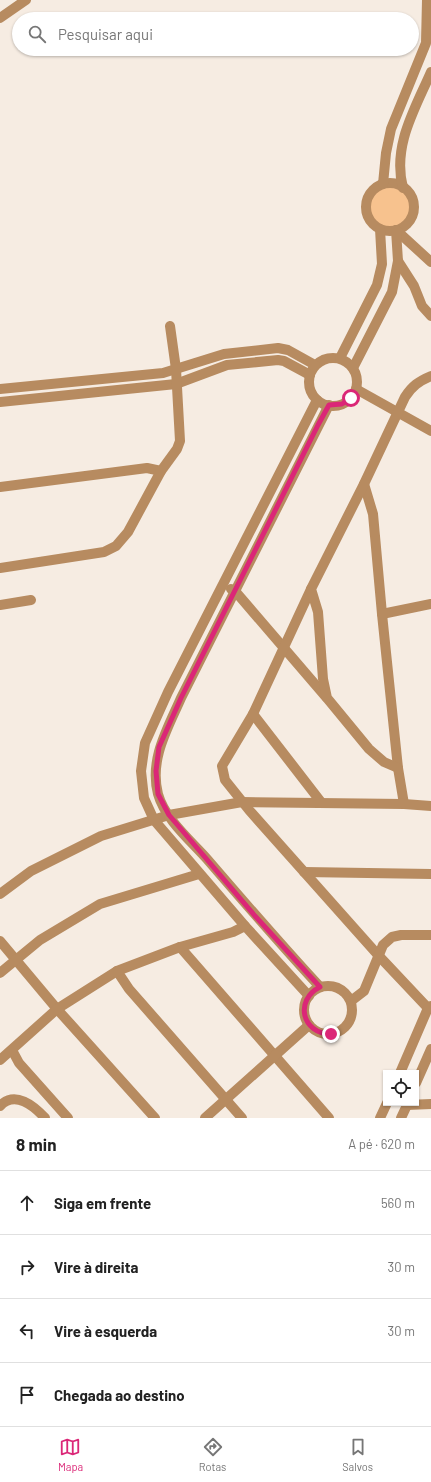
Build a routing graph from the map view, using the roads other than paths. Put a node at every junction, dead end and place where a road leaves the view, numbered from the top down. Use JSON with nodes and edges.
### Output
{"nodes":[{"id":1,"x":26,"y":0,"type":"edge"},
{"id":2,"x":428,"y":0,"type":"edge"},
{"id":3,"x":0,"y":18,"type":"edge"},
{"id":4,"x":429,"y":39,"type":"edge"},
{"id":5,"x":431,"y":72,"type":"edge"},
{"id":6,"x":383,"y":184,"type":"junction"},
{"id":7,"x":404,"y":188,"type":"junction"},
{"id":8,"x":380,"y":229,"type":"junction"},
{"id":9,"x":396,"y":230,"type":"junction"},
{"id":10,"x":398,"y":261,"type":"junction"},
{"id":11,"x":431,"y":262,"type":"edge"},
{"id":12,"x":431,"y":316,"type":"edge"},
{"id":13,"x":170,"y":326,"type":"dead end"},
{"id":14,"x":340,"y":358,"type":"junction"},
{"id":15,"x":315,"y":365,"type":"junction"},
{"id":16,"x":353,"y":368,"type":"junction"},
{"id":17,"x":176,"y":369,"type":"junction"},
{"id":18,"x":310,"y":375,"type":"junction"},
{"id":19,"x":431,"y":376,"type":"edge"},
{"id":20,"x":176,"y":384,"type":"junction"},
{"id":21,"x":0,"y":389,"type":"edge"},
{"id":22,"x":356,"y":389,"type":"junction"},
{"id":23,"x":317,"y":400,"type":"junction"},
{"id":24,"x":0,"y":402,"type":"edge"},
{"id":25,"x":329,"y":405,"type":"junction"},
{"id":26,"x":398,"y":414,"type":"junction"},
{"id":27,"x":431,"y":431,"type":"edge"},
{"id":28,"x":162,"y":471,"type":"junction"},
{"id":29,"x":364,"y":484,"type":"junction"},
{"id":30,"x":0,"y":487,"type":"edge"},
{"id":31,"x":0,"y":568,"type":"edge"},
{"id":32,"x":222,"y":585,"type":"junction"},
{"id":33,"x":311,"y":589,"type":"junction"},
{"id":34,"x":235,"y":591,"type":"junction"},
{"id":35,"x":31,"y":600,"type":"dead end"},
{"id":36,"x":431,"y":604,"type":"edge"},
{"id":37,"x":0,"y":605,"type":"edge"},
{"id":38,"x":382,"y":614,"type":"junction"},
{"id":39,"x":284,"y":647,"type":"junction"},
{"id":40,"x":168,"y":692,"type":"junction"},
{"id":41,"x":181,"y":698,"type":"junction"},
{"id":42,"x":327,"y":698,"type":"junction"},
{"id":43,"x":252,"y":714,"type":"junction"},
{"id":44,"x":398,"y":768,"type":"junction"},
{"id":45,"x":242,"y":802,"type":"junction"},
{"id":46,"x":321,"y":802,"type":"junction"},
{"id":47,"x":404,"y":804,"type":"junction"},
{"id":48,"x":431,"y":806,"type":"edge"},
{"id":49,"x":169,"y":815,"type":"junction"},
{"id":50,"x":154,"y":820,"type":"junction"},
{"id":51,"x":304,"y":872,"type":"junction"},
{"id":52,"x":199,"y":874,"type":"junction"},
{"id":53,"x":431,"y":874,"type":"edge"},
{"id":54,"x":0,"y":894,"type":"edge"},
{"id":55,"x":244,"y":926,"type":"junction"},
{"id":56,"x":431,"y":935,"type":"edge"},
{"id":57,"x":0,"y":941,"type":"edge"},
{"id":58,"x":180,"y":947,"type":"junction"},
{"id":59,"x":378,"y":955,"type":"junction"},
{"id":60,"x":15,"y":959,"type":"junction"},
{"id":61,"x":117,"y":971,"type":"junction"},
{"id":62,"x":0,"y":973,"type":"edge"},
{"id":63,"x":320,"y":987,"type":"junction"},
{"id":64,"x":308,"y":996,"type":"junction"},
{"id":65,"x":352,"y":1001,"type":"junction"},
{"id":66,"x":430,"y":1007,"type":"edge"},
{"id":67,"x":58,"y":1009,"type":"junction"},
{"id":68,"x":309,"y":1025,"type":"junction"},
{"id":69,"x":431,"y":1049,"type":"edge"},
{"id":70,"x":12,"y":1050,"type":"junction"},
{"id":71,"x":275,"y":1055,"type":"junction"},
{"id":72,"x":0,"y":1060,"type":"edge"},
{"id":73,"x":401,"y":1070,"type":"edge"},
{"id":74,"x":419,"y":1076,"type":"edge"},
{"id":75,"x":226,"y":1099,"type":"junction"},
{"id":76,"x":419,"y":1104,"type":"edge"},
{"id":77,"x":431,"y":1104,"type":"edge"},
{"id":78,"x":0,"y":1106,"type":"edge"},
{"id":79,"x":386,"y":1106,"type":"edge"},
{"id":80,"x":406,"y":1106,"type":"edge"},
{"id":81,"x":42,"y":1115,"type":"edge"},
{"id":82,"x":68,"y":1118,"type":"edge"},
{"id":83,"x":155,"y":1118,"type":"edge"},
{"id":84,"x":205,"y":1118,"type":"edge"},
{"id":85,"x":242,"y":1118,"type":"edge"},
{"id":86,"x":329,"y":1118,"type":"edge"},
{"id":87,"x":380,"y":1118,"type":"edge"},
{"id":88,"x":401,"y":1118,"type":"edge"}],
"edges":[{"from":1,"to":3,"type":"street"},
{"from":2,"to":4,"type":"street"},
{"from":4,"to":6,"type":"street"},
{"from":5,"to":7,"type":"street"},
{"from":6,"to":7,"type":"street"},
{"from":6,"to":8,"type":"street"},
{"from":7,"to":9,"type":"street"},
{"from":8,"to":9,"type":"street"},
{"from":8,"to":14,"type":"street"},
{"from":9,"to":10,"type":"street"},
{"from":9,"to":11,"type":"street"},
{"from":10,"to":12,"type":"street"},
{"from":10,"to":16,"type":"street"},
{"from":13,"to":17,"type":"street"},
{"from":14,"to":15,"type":"street"},
{"from":14,"to":16,"type":"street"},
{"from":15,"to":17,"type":"street"},
{"from":15,"to":18,"type":"street"},
{"from":16,"to":22,"type":"street"},
{"from":17,"to":20,"type":"street"},
{"from":17,"to":21,"type":"street"},
{"from":18,"to":20,"type":"street"},
{"from":18,"to":23,"type":"street"},
{"from":19,"to":26,"type":"street"},
{"from":20,"to":24,"type":"street"},
{"from":20,"to":28,"type":"street"},
{"from":22,"to":25,"type":"street"},
{"from":22,"to":26,"type":"street"},
{"from":23,"to":25,"type":"street"},
{"from":23,"to":32,"type":"street"},
{"from":25,"to":34,"type":"street"},
{"from":26,"to":27,"type":"street"},
{"from":26,"to":29,"type":"street"},
{"from":28,"to":30,"type":"street"},
{"from":28,"to":31,"type":"street"},
{"from":29,"to":33,"type":"street"},
{"from":29,"to":38,"type":"street"},
{"from":32,"to":34,"type":"street"},
{"from":32,"to":40,"type":"street"},
{"from":33,"to":39,"type":"street"},
{"from":33,"to":42,"type":"street"},
{"from":34,"to":39,"type":"street"},
{"from":34,"to":41,"type":"street"},
{"from":35,"to":37,"type":"street"},
{"from":36,"to":38,"type":"street"},
{"from":38,"to":44,"type":"street"},
{"from":39,"to":42,"type":"street"},
{"from":39,"to":43,"type":"street"},
{"from":40,"to":41,"type":"street"},
{"from":40,"to":50,"type":"street"},
{"from":41,"to":49,"type":"street"},
{"from":42,"to":44,"type":"street"},
{"from":43,"to":45,"type":"street"},
{"from":43,"to":46,"type":"street"},
{"from":44,"to":47,"type":"street"},
{"from":45,"to":46,"type":"street"},
{"from":45,"to":49,"type":"street"},
{"from":45,"to":51,"type":"street"},
{"from":46,"to":47,"type":"street"},
{"from":47,"to":48,"type":"street"},
{"from":49,"to":50,"type":"street"},
{"from":49,"to":63,"type":"street"},
{"from":50,"to":52,"type":"street"},
{"from":50,"to":54,"type":"street"},
{"from":51,"to":53,"type":"street"},
{"from":51,"to":59,"type":"street"},
{"from":52,"to":55,"type":"street"},
{"from":52,"to":60,"type":"street"},
{"from":55,"to":58,"type":"street"},
{"from":55,"to":64,"type":"street"},
{"from":56,"to":59,"type":"street"},
{"from":57,"to":60,"type":"street"},
{"from":58,"to":61,"type":"street"},
{"from":58,"to":71,"type":"street"},
{"from":59,"to":65,"type":"street"},
{"from":59,"to":66,"type":"street"},
{"from":60,"to":62,"type":"street"},
{"from":60,"to":67,"type":"street"},
{"from":61,"to":67,"type":"street"},
{"from":61,"to":75,"type":"street"},
{"from":63,"to":64,"type":"street"},
{"from":63,"to":65,"type":"street"},
{"from":64,"to":68,"type":"street"},
{"from":65,"to":68,"type":"street"},
{"from":66,"to":73,"type":"street"},
{"from":67,"to":70,"type":"street"},
{"from":67,"to":83,"type":"street"},
{"from":68,"to":71,"type":"street"},
{"from":69,"to":74,"type":"street"},
{"from":70,"to":72,"type":"street"},
{"from":70,"to":82,"type":"street"},
{"from":71,"to":75,"type":"street"},
{"from":71,"to":86,"type":"street"},
{"from":75,"to":84,"type":"street"},
{"from":75,"to":85,"type":"street"},
{"from":76,"to":77,"type":"street"},
{"from":78,"to":81,"type":"street"},
{"from":79,"to":87,"type":"street"},
{"from":80,"to":88,"type":"street"}]}
